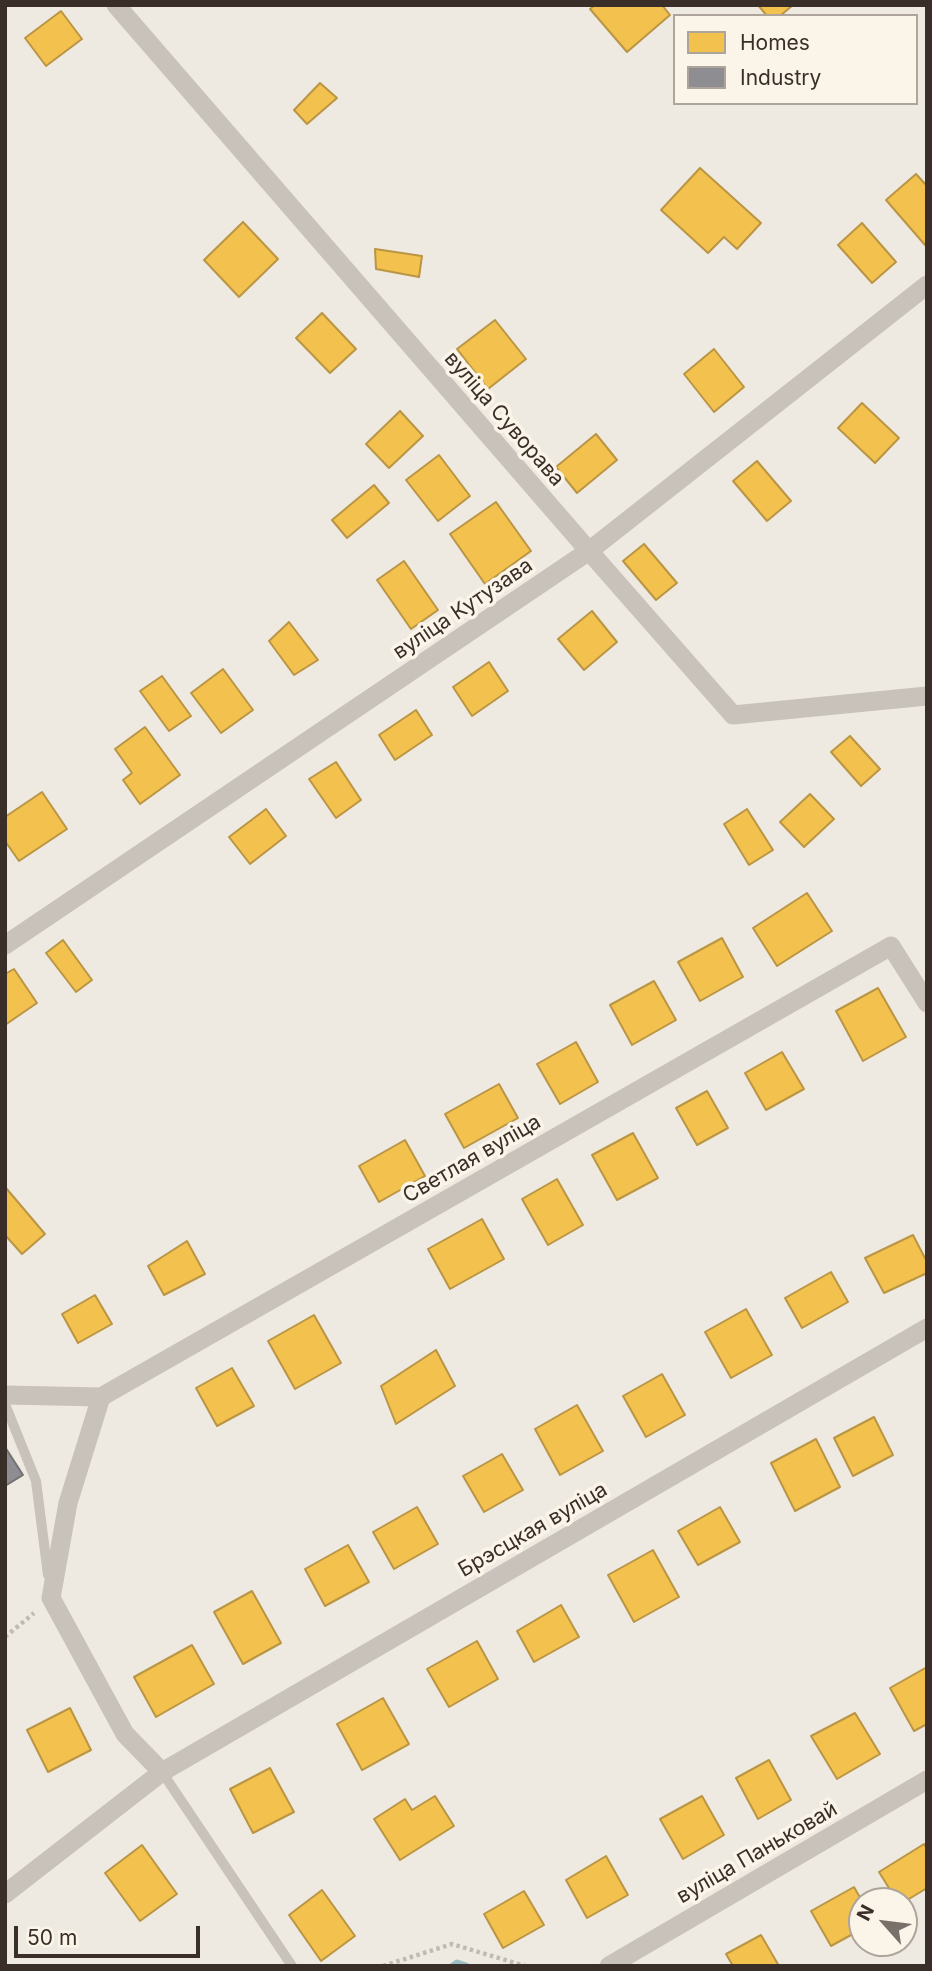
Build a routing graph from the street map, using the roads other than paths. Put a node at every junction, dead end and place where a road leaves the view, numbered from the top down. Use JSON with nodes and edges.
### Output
{"nodes":[{"id":1,"x":116,"y":5,"type":"edge"},
{"id":2,"x":927,"y":285,"type":"edge"},
{"id":3,"x":589,"y":551,"type":"junction"},
{"id":4,"x":927,"y":696,"type":"edge"},
{"id":5,"x":5,"y":944,"type":"edge"},
{"id":6,"x":927,"y":1003,"type":"edge"},
{"id":7,"x":927,"y":1328,"type":"edge"},
{"id":8,"x":5,"y":1395,"type":"edge"},
{"id":9,"x":101,"y":1397,"type":"junction"},
{"id":10,"x":5,"y":1404,"type":"edge"},
{"id":11,"x":8,"y":1417,"type":"edge"},
{"id":12,"x":51,"y":1598,"type":"junction"},
{"id":13,"x":162,"y":1772,"type":"junction"},
{"id":14,"x":927,"y":1780,"type":"edge"},
{"id":15,"x":5,"y":1894,"type":"edge"},
{"id":16,"x":292,"y":1966,"type":"edge"},
{"id":17,"x":609,"y":1966,"type":"edge"}],
"edges":[{"from":1,"to":3,"type":"street","name":"вуліца Суворава"},
{"from":2,"to":3,"type":"street","name":"вуліца Кутузава"},
{"from":3,"to":4,"type":"street","name":"вуліца Суворава"},
{"from":3,"to":5,"type":"street","name":"вуліца Кутузава"},
{"from":6,"to":9,"type":"street","name":"Светлая вуліца"},
{"from":7,"to":13,"type":"street","name":"Брэсцкая вуліца"},
{"from":8,"to":9,"type":"street"},
{"from":9,"to":12,"type":"street"},
{"from":10,"to":11,"type":"lane"},
{"from":11,"to":12,"type":"lane"},
{"from":12,"to":13,"type":"street"},
{"from":13,"to":15,"type":"street","name":"Брэсцкая вуліца"},
{"from":13,"to":16,"type":"lane"},
{"from":14,"to":17,"type":"street","name":"вуліца Паньковай"}]}
